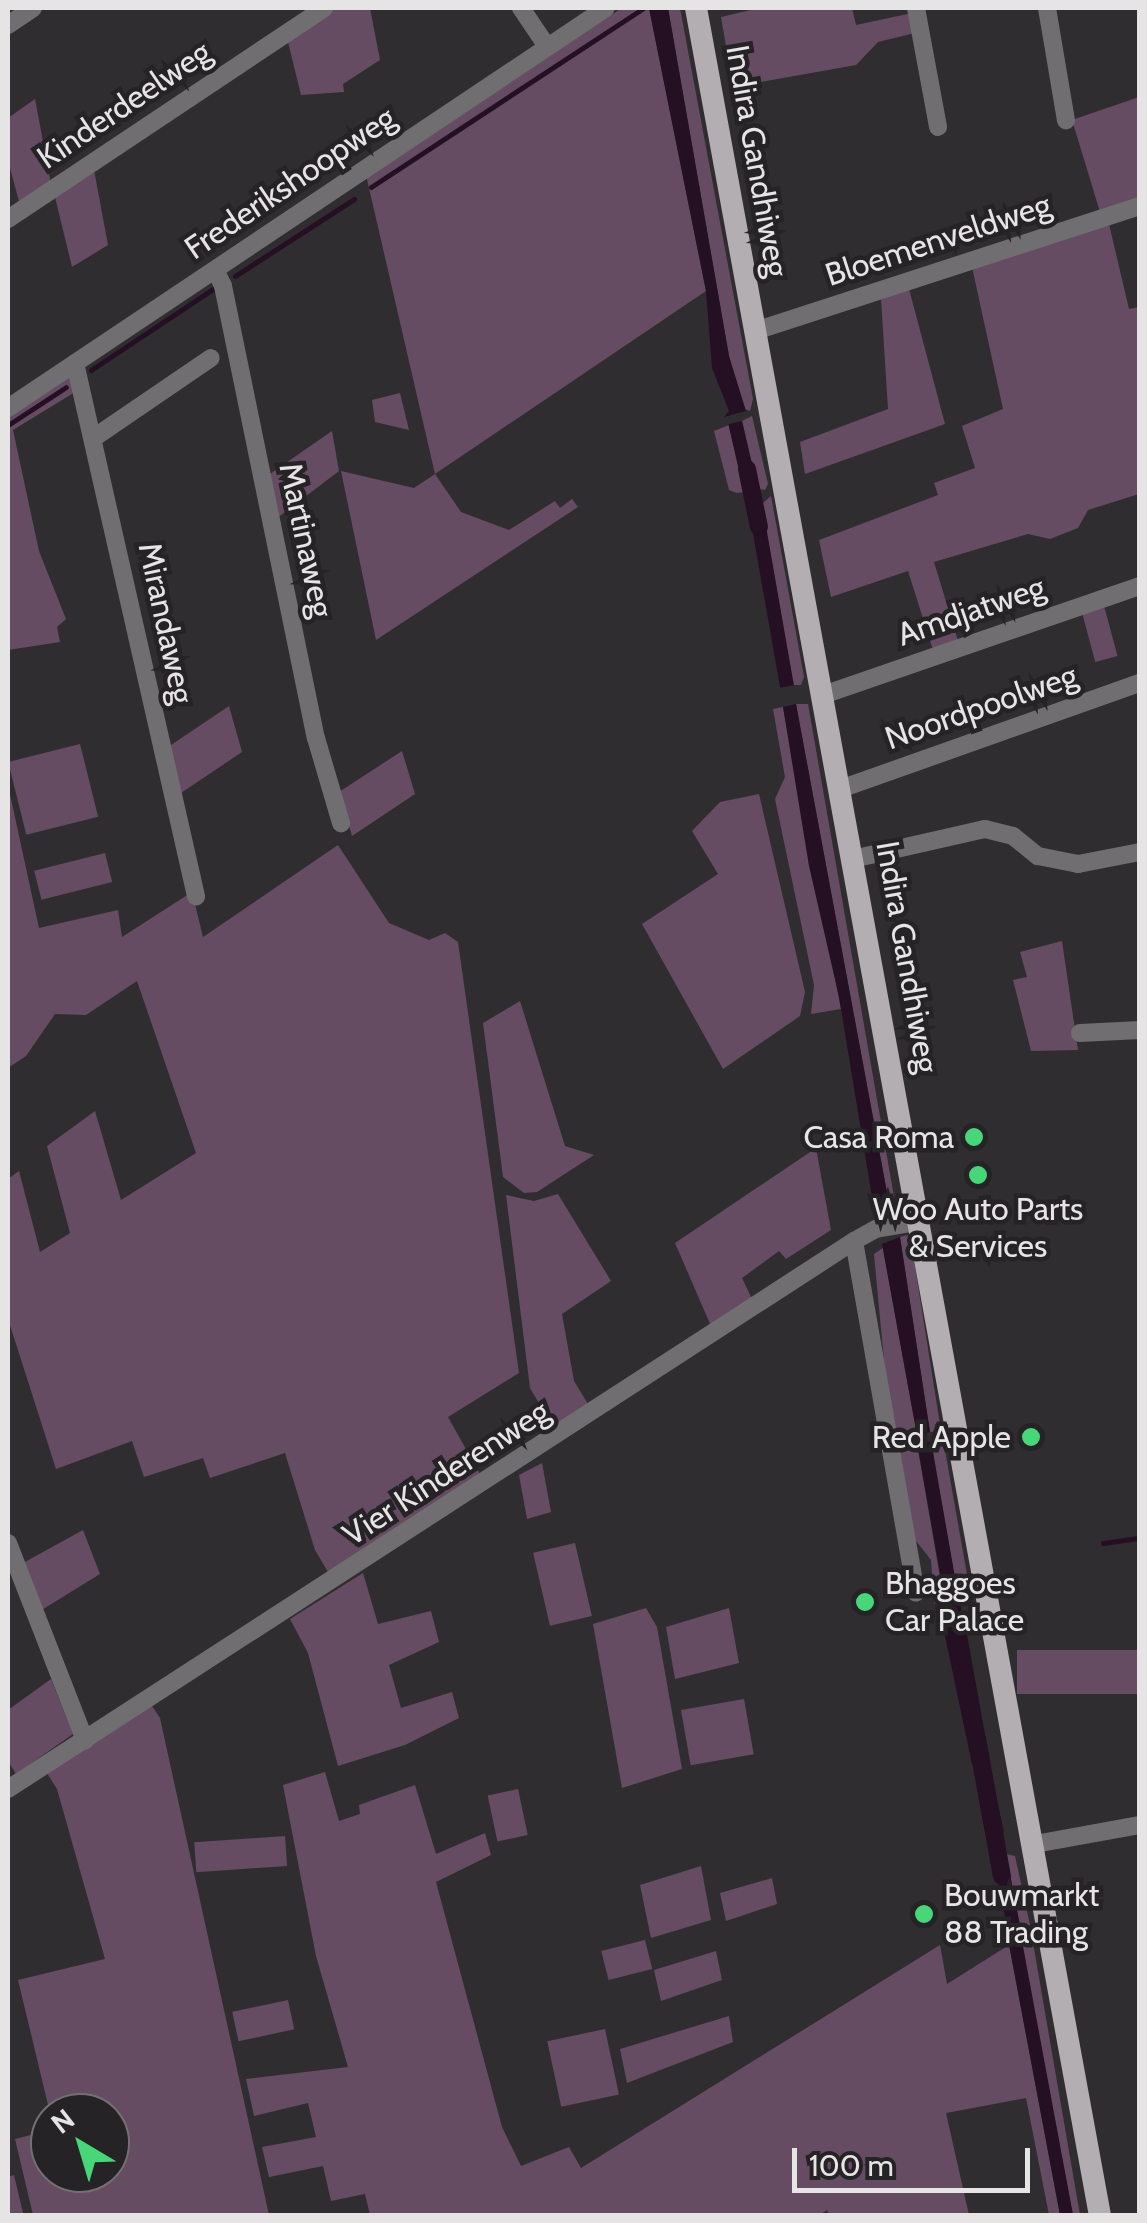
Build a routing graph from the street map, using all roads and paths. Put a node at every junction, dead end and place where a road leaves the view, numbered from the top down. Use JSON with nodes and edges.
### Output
{"nodes":[{"id":1,"x":33,"y":8,"type":"edge"},
{"id":2,"x":324,"y":8,"type":"edge"},
{"id":3,"x":522,"y":8,"type":"edge"},
{"id":4,"x":606,"y":8,"type":"edge"},
{"id":5,"x":696,"y":8,"type":"edge"},
{"id":6,"x":916,"y":8,"type":"edge"},
{"id":7,"x":1047,"y":8,"type":"edge"},
{"id":8,"x":8,"y":25,"type":"edge"},
{"id":9,"x":546,"y":45,"type":"junction"},
{"id":10,"x":1066,"y":120,"type":"dead end"},
{"id":11,"x":938,"y":127,"type":"dead end"},
{"id":12,"x":1140,"y":206,"type":"edge"},
{"id":13,"x":8,"y":219,"type":"edge"},
{"id":14,"x":214,"y":270,"type":"junction"},
{"id":15,"x":755,"y":331,"type":"junction"},
{"id":16,"x":211,"y":358,"type":"dead end"},
{"id":17,"x":75,"y":363,"type":"junction"},
{"id":18,"x":8,"y":408,"type":"edge"},
{"id":19,"x":95,"y":437,"type":"junction"},
{"id":20,"x":1140,"y":586,"type":"edge"},
{"id":21,"x":1140,"y":684,"type":"edge"},
{"id":22,"x":823,"y":695,"type":"junction"},
{"id":23,"x":843,"y":788,"type":"junction"},
{"id":24,"x":340,"y":823,"type":"dead end"},
{"id":25,"x":1140,"y":852,"type":"edge"},
{"id":26,"x":856,"y":858,"type":"junction"},
{"id":27,"x":196,"y":896,"type":"dead end"},
{"id":28,"x":1140,"y":1030,"type":"edge"},
{"id":29,"x":1080,"y":1033,"type":"dead end"},
{"id":30,"x":913,"y":1222,"type":"junction"},
{"id":31,"x":854,"y":1242,"type":"junction"},
{"id":32,"x":8,"y":1543,"type":"edge"},
{"id":33,"x":916,"y":1593,"type":"dead end"},
{"id":34,"x":85,"y":1740,"type":"junction"},
{"id":35,"x":8,"y":1790,"type":"edge"},
{"id":36,"x":1140,"y":1825,"type":"edge"},
{"id":37,"x":1035,"y":1844,"type":"junction"},
{"id":38,"x":1100,"y":2216,"type":"edge"}],
"edges":[{"from":1,"to":8,"type":"street"},
{"from":2,"to":13,"type":"street","name":"Kinderdeelweg"},
{"from":3,"to":9,"type":"street"},
{"from":4,"to":9,"type":"street","name":"Frederikshoopweg"},
{"from":5,"to":15,"type":"main road","name":"Indira Gandhiweg"},
{"from":6,"to":11,"type":"street"},
{"from":7,"to":10,"type":"street"},
{"from":9,"to":14,"type":"street","name":"Frederikshoopweg"},
{"from":12,"to":15,"type":"street","name":"Bloemenveldweg"},
{"from":14,"to":17,"type":"street","name":"Frederikshoopweg"},
{"from":14,"to":24,"type":"street","name":"Martinaweg"},
{"from":15,"to":22,"type":"main road","name":"Indira Gandhiweg"},
{"from":16,"to":19,"type":"street"},
{"from":17,"to":18,"type":"street","name":"Frederikshoopweg"},
{"from":17,"to":19,"type":"street","name":"Mirandaweg"},
{"from":19,"to":27,"type":"street","name":"Mirandaweg"},
{"from":20,"to":22,"type":"street","name":"Amdjatweg"},
{"from":21,"to":23,"type":"street","name":"Noordpoolweg"},
{"from":22,"to":23,"type":"main road","name":"Indira Gandhiweg"},
{"from":23,"to":26,"type":"main road","name":"Indira Gandhiweg"},
{"from":25,"to":26,"type":"street"},
{"from":26,"to":30,"type":"main road","name":"Indira Gandhiweg"},
{"from":28,"to":29,"type":"street"},
{"from":30,"to":31,"type":"street","name":"Vier Kinderenweg"},
{"from":30,"to":37,"type":"main road","name":"Indira Gandhiweg"},
{"from":31,"to":33,"type":"street"},
{"from":31,"to":34,"type":"street","name":"Vier Kinderenweg"},
{"from":32,"to":34,"type":"street"},
{"from":34,"to":35,"type":"street","name":"Vier Kinderenweg"},
{"from":36,"to":37,"type":"street"},
{"from":37,"to":38,"type":"main road","name":"Indira Gandhiweg"}]}
